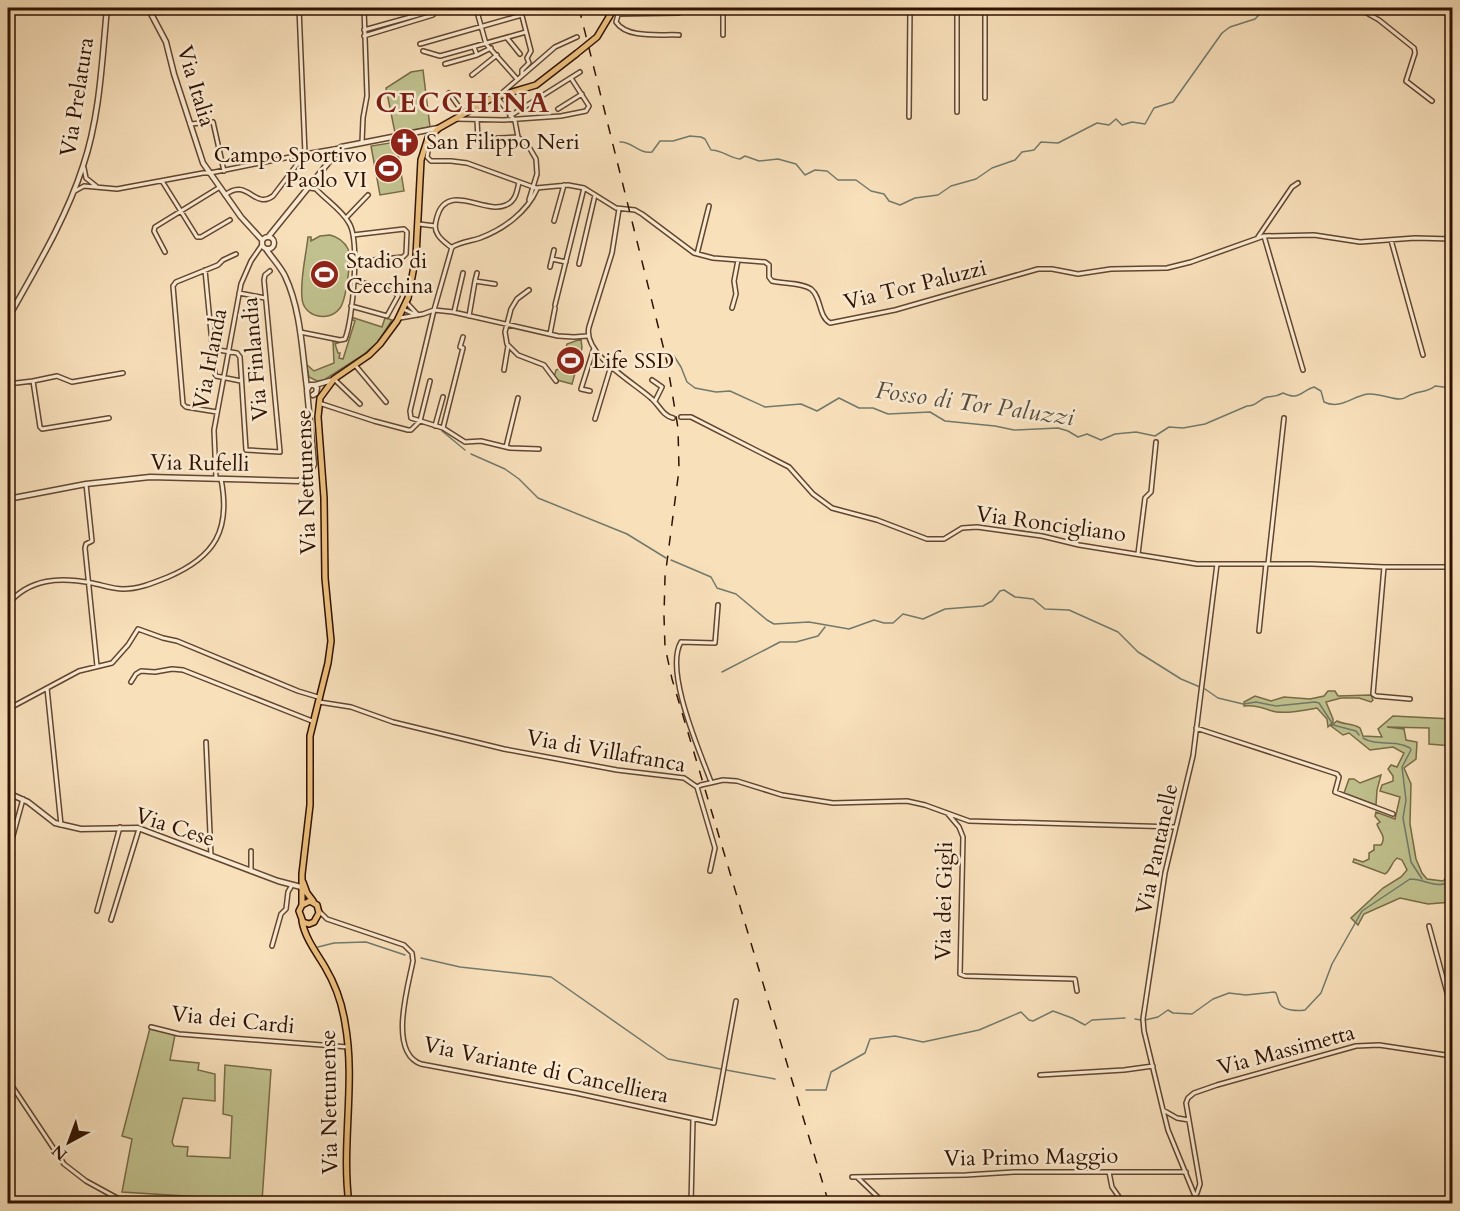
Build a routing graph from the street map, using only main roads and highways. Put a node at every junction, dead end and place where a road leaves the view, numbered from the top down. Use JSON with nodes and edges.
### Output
{"nodes":[{"id":1,"x":614,"y":8,"type":"edge"},
{"id":2,"x":302,"y":878,"type":"junction"},
{"id":3,"x":313,"y":901,"type":"junction"},
{"id":4,"x":302,"y":904,"type":"junction"},
{"id":5,"x":302,"y":921,"type":"junction"},
{"id":6,"x":315,"y":921,"type":"junction"},
{"id":7,"x":307,"y":937,"type":"junction"},
{"id":8,"x":349,"y":1203,"type":"edge"}],
"edges":[{"from":1,"to":2,"type":"main road","name":"Via Nettunense","bridge":true},
{"from":2,"to":3,"type":"main road"},
{"from":2,"to":4,"type":"main road","name":"Via Nettunense"},
{"from":3,"to":4,"type":"main road"},
{"from":3,"to":6,"type":"main road"},
{"from":4,"to":5,"type":"main road","name":"Via Nettunense"},
{"from":5,"to":6,"type":"main road"},
{"from":5,"to":7,"type":"main road","name":"Via Nettunense"},
{"from":6,"to":7,"type":"main road"},
{"from":7,"to":8,"type":"main road","name":"Via Nettunense"}]}
